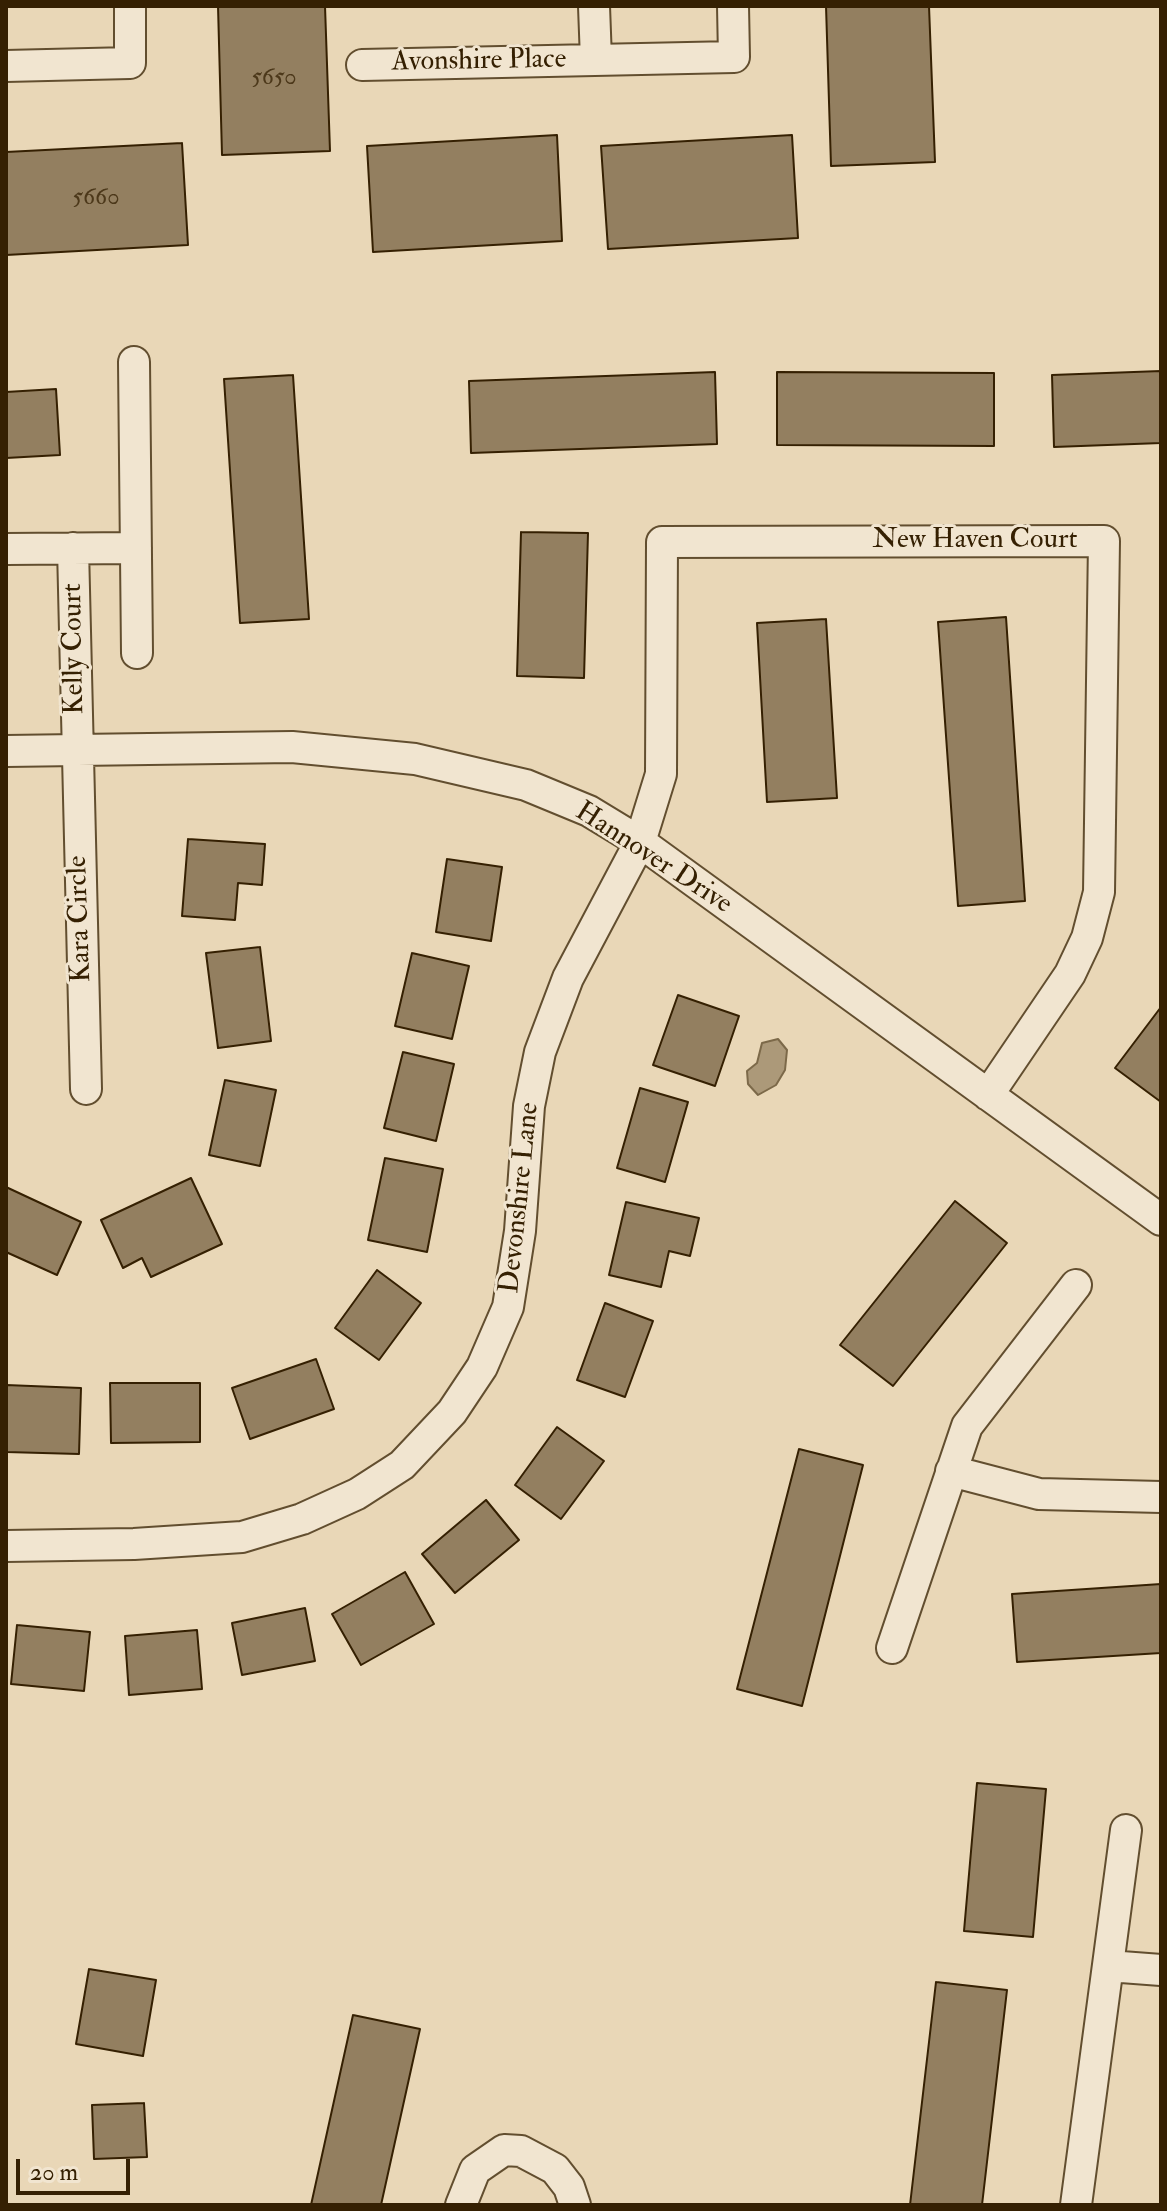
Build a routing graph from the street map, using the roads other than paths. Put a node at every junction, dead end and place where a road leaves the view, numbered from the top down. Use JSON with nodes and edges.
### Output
{"nodes":[{"id":1,"x":130,"y":6,"type":"edge"},
{"id":2,"x":594,"y":6,"type":"edge"},
{"id":3,"x":733,"y":6,"type":"edge"},
{"id":4,"x":596,"y":60,"type":"junction"},
{"id":5,"x":362,"y":65,"type":"dead end"},
{"id":6,"x":6,"y":66,"type":"edge"},
{"id":7,"x":134,"y":362,"type":"dead end"},
{"id":8,"x":73,"y":548,"type":"junction"},
{"id":9,"x":136,"y":548,"type":"junction"},
{"id":10,"x":6,"y":549,"type":"edge"},
{"id":11,"x":137,"y":653,"type":"dead end"},
{"id":12,"x":76,"y":750,"type":"junction"},
{"id":13,"x":6,"y":751,"type":"edge"},
{"id":14,"x":640,"y":842,"type":"junction"},
{"id":15,"x":86,"y":1089,"type":"dead end"},
{"id":16,"x":988,"y":1095,"type":"junction"},
{"id":17,"x":1161,"y":1220,"type":"edge"},
{"id":18,"x":1076,"y":1285,"type":"dead end"},
{"id":19,"x":951,"y":1471,"type":"junction"},
{"id":20,"x":1161,"y":1497,"type":"edge"},
{"id":21,"x":6,"y":1546,"type":"edge"},
{"id":22,"x":892,"y":1648,"type":"dead end"},
{"id":23,"x":1126,"y":1830,"type":"dead end"},
{"id":24,"x":1108,"y":1966,"type":"junction"},
{"id":25,"x":1161,"y":1970,"type":"edge"},
{"id":26,"x":461,"y":2205,"type":"edge"},
{"id":27,"x":575,"y":2205,"type":"edge"},
{"id":28,"x":1076,"y":2205,"type":"edge"}],
"edges":[{"from":1,"to":6,"type":"street"},
{"from":2,"to":4,"type":"street","name":"Avonshire Place"},
{"from":3,"to":4,"type":"street","name":"Avonshire Place"},
{"from":4,"to":5,"type":"street","name":"Avonshire Place"},
{"from":7,"to":9,"type":"street"},
{"from":8,"to":9,"type":"street","name":"Kelly Court"},
{"from":8,"to":10,"type":"street","name":"Kelly Court"},
{"from":8,"to":12,"type":"street","name":"Kelly Court"},
{"from":9,"to":11,"type":"street"},
{"from":12,"to":13,"type":"street","name":"Hannover Drive"},
{"from":12,"to":14,"type":"street","name":"Hannover Drive"},
{"from":12,"to":15,"type":"street","name":"Kara Circle"},
{"from":14,"to":16,"type":"street","name":"Hannover Drive"},
{"from":14,"to":16,"type":"street","name":"New Haven Court"},
{"from":14,"to":21,"type":"street","name":"Devonshire Lane"},
{"from":16,"to":17,"type":"street","name":"Hannover Drive"},
{"from":18,"to":19,"type":"street"},
{"from":19,"to":20,"type":"street"},
{"from":19,"to":22,"type":"street"},
{"from":23,"to":24,"type":"street"},
{"from":24,"to":25,"type":"street"},
{"from":24,"to":28,"type":"street"},
{"from":26,"to":27,"type":"street"}]}
